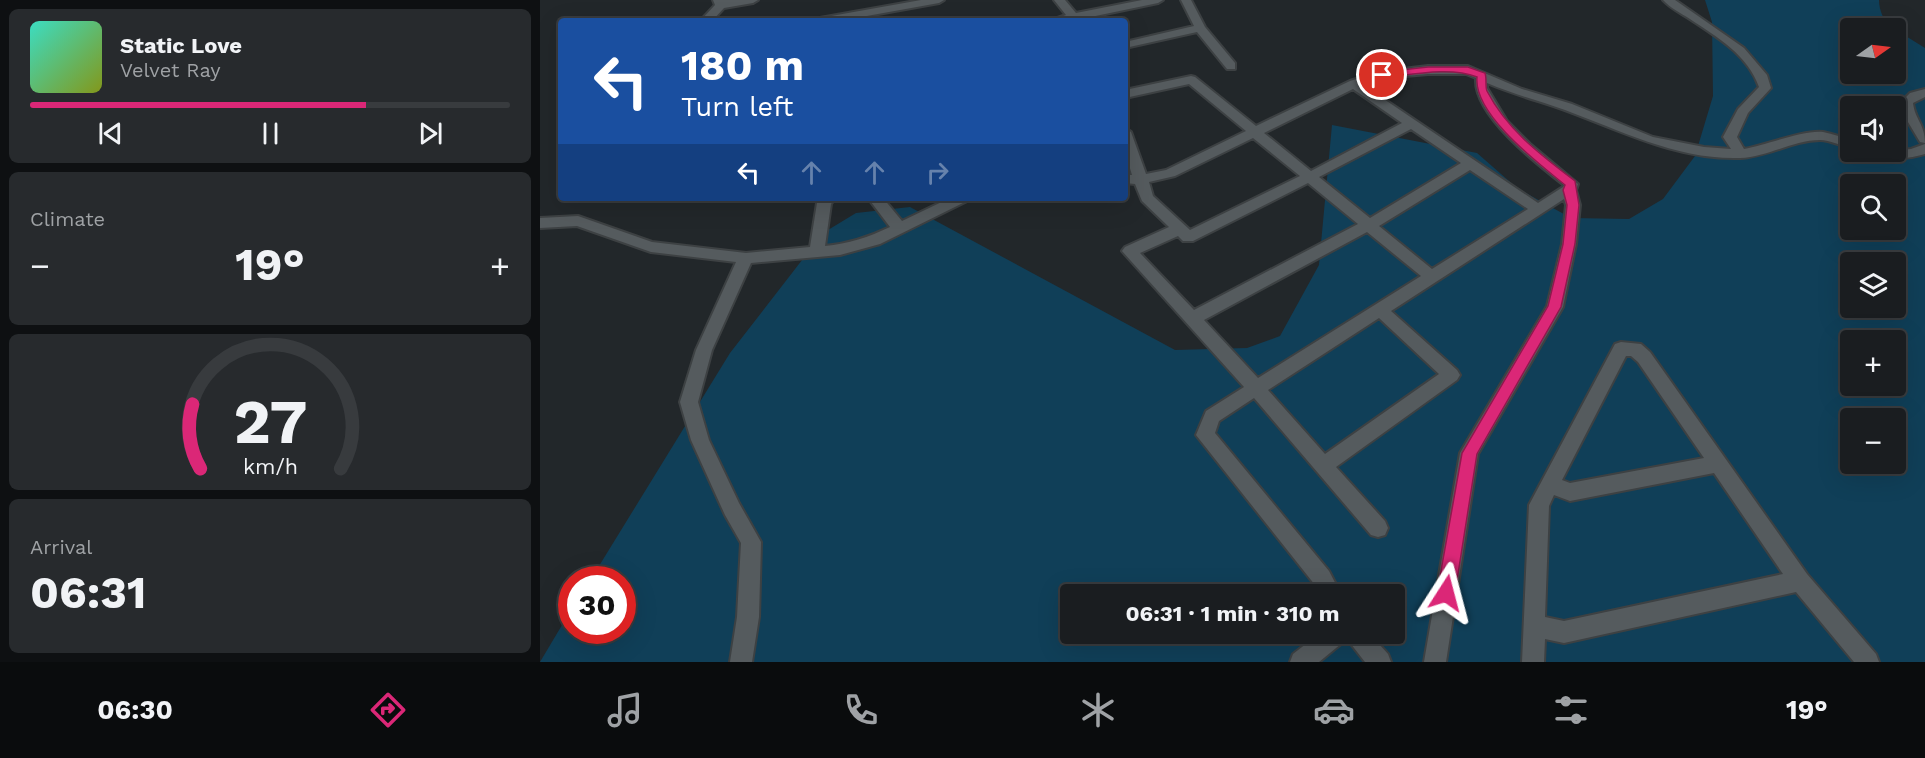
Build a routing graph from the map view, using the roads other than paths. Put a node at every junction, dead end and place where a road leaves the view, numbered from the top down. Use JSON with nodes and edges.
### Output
{"nodes":[{"id":1,"x":753,"y":0,"type":"edge"},
{"id":2,"x":939,"y":0,"type":"edge"},
{"id":3,"x":1059,"y":0,"type":"edge"},
{"id":4,"x":1158,"y":0,"type":"edge"},
{"id":5,"x":1186,"y":0,"type":"edge"},
{"id":6,"x":1668,"y":0,"type":"edge"},
{"id":7,"x":719,"y":3,"type":"edge"},
{"id":8,"x":841,"y":16,"type":"edge"},
{"id":9,"x":708,"y":18,"type":"edge"},
{"id":10,"x":1075,"y":18,"type":"edge"},
{"id":11,"x":1080,"y":18,"type":"edge"},
{"id":12,"x":1200,"y":28,"type":"junction"},
{"id":13,"x":1128,"y":44,"type":"edge"},
{"id":14,"x":1231,"y":66,"type":"dead end"},
{"id":15,"x":1482,"y":75,"type":"junction"},
{"id":16,"x":1354,"y":84,"type":"junction"},
{"id":17,"x":1128,"y":93,"type":"edge"},
{"id":18,"x":1925,"y":93,"type":"edge"},
{"id":19,"x":1410,"y":124,"type":"junction"},
{"id":20,"x":1254,"y":132,"type":"junction"},
{"id":21,"x":1925,"y":138,"type":"edge"},
{"id":22,"x":1840,"y":141,"type":"edge"},
{"id":23,"x":1128,"y":142,"type":"edge"},
{"id":24,"x":1925,"y":148,"type":"edge"},
{"id":25,"x":1741,"y":153,"type":"junction"},
{"id":26,"x":1906,"y":153,"type":"edge"},
{"id":27,"x":1470,"y":164,"type":"junction"},
{"id":28,"x":1309,"y":177,"type":"junction"},
{"id":29,"x":1128,"y":179,"type":"edge"},
{"id":30,"x":1140,"y":180,"type":"junction"},
{"id":31,"x":1569,"y":190,"type":"junction"},
{"id":32,"x":825,"y":201,"type":"edge"},
{"id":33,"x":877,"y":201,"type":"edge"},
{"id":34,"x":956,"y":201,"type":"edge"},
{"id":35,"x":1539,"y":210,"type":"junction"},
{"id":36,"x":540,"y":223,"type":"edge"},
{"id":37,"x":1367,"y":226,"type":"junction"},
{"id":38,"x":900,"y":229,"type":"junction"},
{"id":39,"x":1179,"y":229,"type":"junction"},
{"id":40,"x":817,"y":250,"type":"junction"},
{"id":41,"x":746,"y":258,"type":"junction"},
{"id":42,"x":1432,"y":277,"type":"junction"},
{"id":43,"x":1380,"y":310,"type":"junction"},
{"id":44,"x":1192,"y":319,"type":"junction"},
{"id":45,"x":1256,"y":388,"type":"junction"},
{"id":46,"x":1719,"y":464,"type":"junction"},
{"id":47,"x":1325,"y":465,"type":"junction"},
{"id":48,"x":1550,"y":484,"type":"junction"},
{"id":49,"x":1378,"y":528,"type":"dead end"},
{"id":50,"x":1800,"y":581,"type":"junction"},
{"id":51,"x":1325,"y":584,"type":"edge"},
{"id":52,"x":1534,"y":626,"type":"junction"},
{"id":53,"x":1324,"y":644,"type":"edge"},
{"id":54,"x":1364,"y":644,"type":"edge"},
{"id":55,"x":741,"y":662,"type":"edge"},
{"id":56,"x":1301,"y":662,"type":"edge"},
{"id":57,"x":1380,"y":662,"type":"edge"},
{"id":58,"x":1435,"y":662,"type":"edge"},
{"id":59,"x":1533,"y":662,"type":"edge"},
{"id":60,"x":1868,"y":662,"type":"edge"}],
"edges":[{"from":1,"to":7,"type":"street"},
{"from":2,"to":8,"type":"street"},
{"from":3,"to":10,"type":"street"},
{"from":4,"to":11,"type":"street"},
{"from":5,"to":12,"type":"street"},
{"from":6,"to":25,"type":"street"},
{"from":7,"to":9,"type":"street"},
{"from":12,"to":13,"type":"street"},
{"from":12,"to":14,"type":"street"},
{"from":15,"to":16,"type":"street"},
{"from":15,"to":25,"type":"street"},
{"from":15,"to":31,"type":"street"},
{"from":16,"to":19,"type":"street"},
{"from":16,"to":20,"type":"street"},
{"from":17,"to":20,"type":"street"},
{"from":18,"to":21,"type":"street"},
{"from":19,"to":27,"type":"street"},
{"from":19,"to":28,"type":"street"},
{"from":20,"to":28,"type":"street"},
{"from":20,"to":30,"type":"street"},
{"from":22,"to":25,"type":"street"},
{"from":23,"to":30,"type":"street"},
{"from":24,"to":26,"type":"street"},
{"from":27,"to":35,"type":"street"},
{"from":27,"to":37,"type":"street"},
{"from":28,"to":37,"type":"street"},
{"from":28,"to":39,"type":"street"},
{"from":29,"to":30,"type":"street"},
{"from":30,"to":39,"type":"street"},
{"from":31,"to":35,"type":"street"},
{"from":31,"to":58,"type":"street"},
{"from":32,"to":40,"type":"street"},
{"from":33,"to":38,"type":"street"},
{"from":34,"to":38,"type":"street"},
{"from":35,"to":42,"type":"street"},
{"from":36,"to":41,"type":"street"},
{"from":37,"to":42,"type":"street"},
{"from":37,"to":44,"type":"street"},
{"from":38,"to":40,"type":"street"},
{"from":39,"to":44,"type":"street"},
{"from":40,"to":41,"type":"street"},
{"from":41,"to":55,"type":"street"},
{"from":42,"to":43,"type":"street"},
{"from":43,"to":45,"type":"street"},
{"from":43,"to":47,"type":"street"},
{"from":44,"to":45,"type":"street"},
{"from":45,"to":47,"type":"street"},
{"from":45,"to":51,"type":"street"},
{"from":46,"to":48,"type":"street"},
{"from":46,"to":48,"type":"street"},
{"from":46,"to":50,"type":"street"},
{"from":47,"to":49,"type":"street"},
{"from":48,"to":52,"type":"street"},
{"from":50,"to":52,"type":"street"},
{"from":50,"to":60,"type":"street"},
{"from":52,"to":59,"type":"street"},
{"from":53,"to":56,"type":"street"},
{"from":54,"to":57,"type":"street"}]}
